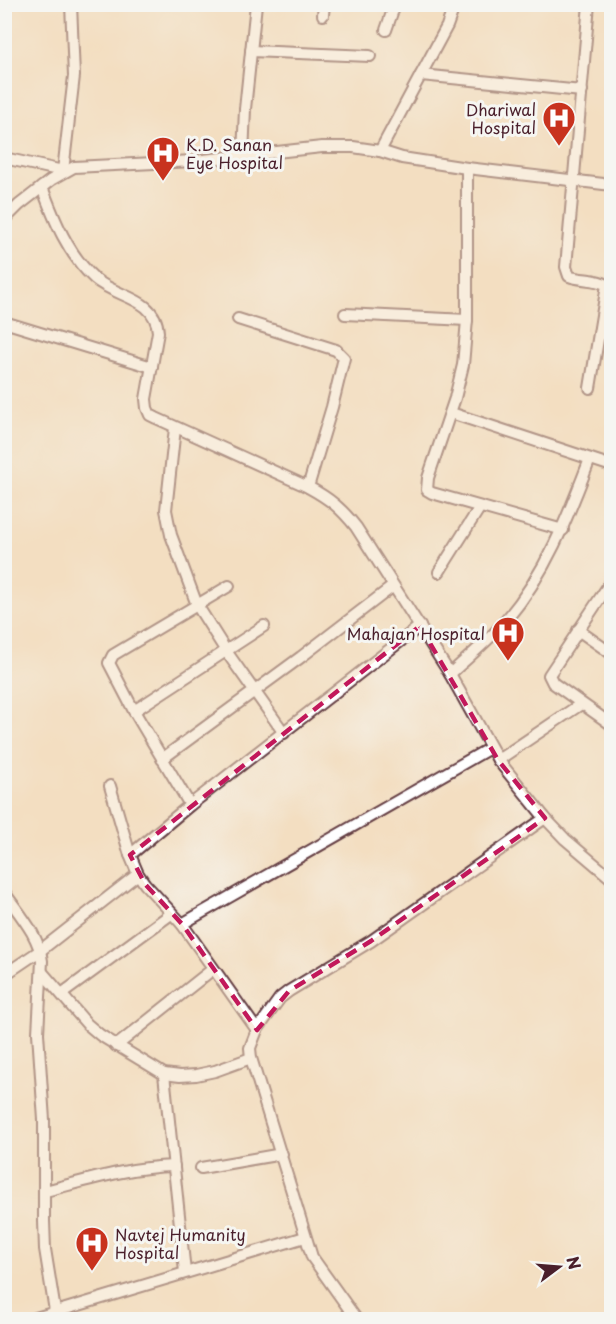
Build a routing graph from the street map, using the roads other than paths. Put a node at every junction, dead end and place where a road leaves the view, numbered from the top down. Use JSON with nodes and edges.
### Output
{"nodes":[{"id":1,"x":71,"y":4,"type":"edge"},
{"id":2,"x":256,"y":4,"type":"edge"},
{"id":3,"x":395,"y":4,"type":"edge"},
{"id":4,"x":455,"y":4,"type":"edge"},
{"id":5,"x":589,"y":4,"type":"edge"},
{"id":6,"x":386,"y":30,"type":"dead end"},
{"id":7,"x":251,"y":51,"type":"junction"},
{"id":8,"x":370,"y":56,"type":"dead end"},
{"id":9,"x":421,"y":75,"type":"junction"},
{"id":10,"x":582,"y":91,"type":"junction"},
{"id":11,"x":380,"y":151,"type":"junction"},
{"id":12,"x":243,"y":156,"type":"junction"},
{"id":13,"x":4,"y":158,"type":"edge"},
{"id":14,"x":467,"y":168,"type":"junction"},
{"id":15,"x":63,"y":171,"type":"junction"},
{"id":16,"x":575,"y":181,"type":"junction"},
{"id":17,"x":612,"y":185,"type":"edge"},
{"id":18,"x":42,"y":187,"type":"junction"},
{"id":19,"x":4,"y":220,"type":"edge"},
{"id":20,"x":345,"y":314,"type":"dead end"},
{"id":21,"x":238,"y":319,"type":"dead end"},
{"id":22,"x":467,"y":320,"type":"junction"},
{"id":23,"x":4,"y":322,"type":"edge"},
{"id":24,"x":152,"y":367,"type":"junction"},
{"id":25,"x":591,"y":388,"type":"dead end"},
{"id":26,"x":451,"y":413,"type":"junction"},
{"id":27,"x":175,"y":428,"type":"junction"},
{"id":28,"x":590,"y":459,"type":"junction"},
{"id":29,"x":612,"y":466,"type":"edge"},
{"id":30,"x":308,"y":487,"type":"junction"},
{"id":31,"x":480,"y":507,"type":"junction"},
{"id":32,"x":563,"y":530,"type":"junction"},
{"id":33,"x":439,"y":572,"type":"dead end"},
{"id":34,"x":612,"y":580,"type":"edge"},
{"id":35,"x":229,"y":586,"type":"dead end"},
{"id":36,"x":393,"y":587,"type":"junction"},
{"id":37,"x":609,"y":592,"type":"edge"},
{"id":38,"x":197,"y":604,"type":"junction"},
{"id":39,"x":264,"y":626,"type":"dead end"},
{"id":40,"x":420,"y":626,"type":"junction"},
{"id":41,"x":578,"y":630,"type":"junction"},
{"id":42,"x":226,"y":651,"type":"junction"},
{"id":43,"x":612,"y":654,"type":"edge"},
{"id":44,"x":450,"y":674,"type":"junction"},
{"id":45,"x":254,"y":692,"type":"junction"},
{"id":46,"x":581,"y":704,"type":"junction"},
{"id":47,"x":135,"y":711,"type":"junction"},
{"id":48,"x":612,"y":725,"type":"edge"},
{"id":49,"x":284,"y":733,"type":"junction"},
{"id":50,"x":490,"y":748,"type":"junction"},
{"id":51,"x":162,"y":759,"type":"junction"},
{"id":52,"x":498,"y":760,"type":"junction"},
{"id":53,"x":111,"y":786,"type":"dead end"},
{"id":54,"x":190,"y":805,"type":"junction"},
{"id":55,"x":545,"y":818,"type":"junction"},
{"id":56,"x":130,"y":855,"type":"junction"},
{"id":57,"x":138,"y":874,"type":"junction"},
{"id":58,"x":612,"y":879,"type":"edge"},
{"id":59,"x":4,"y":892,"type":"edge"},
{"id":60,"x":171,"y":914,"type":"junction"},
{"id":61,"x":182,"y":924,"type":"junction"},
{"id":62,"x":41,"y":950,"type":"junction"},
{"id":63,"x":213,"y":969,"type":"junction"},
{"id":64,"x":42,"y":972,"type":"junction"},
{"id":65,"x":4,"y":975,"type":"edge"},
{"id":66,"x":63,"y":993,"type":"junction"},
{"id":67,"x":257,"y":1030,"type":"junction"},
{"id":68,"x":116,"y":1046,"type":"junction"},
{"id":69,"x":251,"y":1058,"type":"junction"},
{"id":70,"x":164,"y":1074,"type":"junction"},
{"id":71,"x":282,"y":1154,"type":"junction"},
{"id":72,"x":174,"y":1166,"type":"junction"},
{"id":73,"x":201,"y":1168,"type":"dead end"},
{"id":74,"x":45,"y":1191,"type":"junction"},
{"id":75,"x":304,"y":1237,"type":"junction"},
{"id":76,"x":185,"y":1272,"type":"junction"},
{"id":77,"x":55,"y":1311,"type":"junction"},
{"id":78,"x":29,"y":1320,"type":"edge"},
{"id":79,"x":357,"y":1320,"type":"edge"}],
"edges":[{"from":1,"to":15,"type":"street"},
{"from":2,"to":7,"type":"street"},
{"from":3,"to":6,"type":"street"},
{"from":4,"to":9,"type":"street"},
{"from":5,"to":10,"type":"street"},
{"from":7,"to":8,"type":"street"},
{"from":7,"to":12,"type":"street"},
{"from":9,"to":10,"type":"street"},
{"from":9,"to":11,"type":"street"},
{"from":10,"to":16,"type":"street"},
{"from":11,"to":12,"type":"street"},
{"from":11,"to":14,"type":"street"},
{"from":12,"to":15,"type":"street"},
{"from":13,"to":15,"type":"street"},
{"from":14,"to":16,"type":"street"},
{"from":14,"to":22,"type":"street"},
{"from":15,"to":18,"type":"street"},
{"from":16,"to":17,"type":"street"},
{"from":16,"to":25,"type":"street"},
{"from":18,"to":19,"type":"street"},
{"from":18,"to":24,"type":"street"},
{"from":20,"to":22,"type":"street"},
{"from":21,"to":30,"type":"street"},
{"from":22,"to":26,"type":"street"},
{"from":23,"to":24,"type":"street"},
{"from":24,"to":27,"type":"street"},
{"from":26,"to":28,"type":"street"},
{"from":26,"to":31,"type":"street"},
{"from":27,"to":30,"type":"street"},
{"from":27,"to":38,"type":"street"},
{"from":28,"to":29,"type":"street"},
{"from":28,"to":32,"type":"street"},
{"from":30,"to":36,"type":"street"},
{"from":31,"to":32,"type":"street"},
{"from":31,"to":33,"type":"street"},
{"from":32,"to":44,"type":"street"},
{"from":34,"to":37,"type":"street"},
{"from":35,"to":38,"type":"street"},
{"from":36,"to":40,"type":"street"},
{"from":36,"to":45,"type":"street"},
{"from":37,"to":41,"type":"street"},
{"from":38,"to":42,"type":"street"},
{"from":38,"to":47,"type":"street"},
{"from":39,"to":42,"type":"street"},
{"from":40,"to":44,"type":"street"},
{"from":40,"to":49,"type":"street"},
{"from":41,"to":43,"type":"street"},
{"from":41,"to":46,"type":"street"},
{"from":42,"to":45,"type":"street"},
{"from":42,"to":47,"type":"street"},
{"from":44,"to":50,"type":"street"},
{"from":45,"to":49,"type":"street"},
{"from":45,"to":51,"type":"street"},
{"from":46,"to":48,"type":"street"},
{"from":46,"to":52,"type":"street"},
{"from":47,"to":51,"type":"street"},
{"from":49,"to":54,"type":"street"},
{"from":50,"to":52,"type":"street"},
{"from":50,"to":61,"type":"street"},
{"from":51,"to":54,"type":"street"},
{"from":52,"to":55,"type":"street"},
{"from":53,"to":56,"type":"street"},
{"from":54,"to":56,"type":"street"},
{"from":55,"to":58,"type":"street"},
{"from":55,"to":67,"type":"street"},
{"from":56,"to":57,"type":"street"},
{"from":57,"to":60,"type":"street"},
{"from":57,"to":62,"type":"street"},
{"from":59,"to":62,"type":"street"},
{"from":60,"to":61,"type":"street"},
{"from":60,"to":66,"type":"street"},
{"from":61,"to":63,"type":"street"},
{"from":62,"to":64,"type":"street"},
{"from":62,"to":65,"type":"street"},
{"from":63,"to":67,"type":"street"},
{"from":63,"to":68,"type":"street"},
{"from":64,"to":66,"type":"street"},
{"from":64,"to":74,"type":"street"},
{"from":66,"to":68,"type":"street"},
{"from":67,"to":69,"type":"street"},
{"from":68,"to":70,"type":"street"},
{"from":69,"to":70,"type":"street"},
{"from":69,"to":71,"type":"street"},
{"from":70,"to":72,"type":"street"},
{"from":71,"to":73,"type":"street"},
{"from":71,"to":75,"type":"street"},
{"from":72,"to":74,"type":"street"},
{"from":72,"to":76,"type":"street"},
{"from":74,"to":77,"type":"street"},
{"from":75,"to":76,"type":"street"},
{"from":75,"to":79,"type":"street"},
{"from":76,"to":77,"type":"street"},
{"from":77,"to":78,"type":"street"}]}
